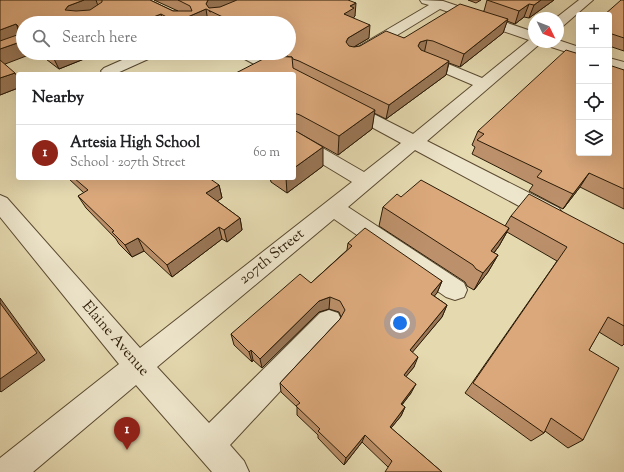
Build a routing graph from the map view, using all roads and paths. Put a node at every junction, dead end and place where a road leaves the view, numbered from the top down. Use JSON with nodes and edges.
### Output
{"nodes":[{"id":1,"x":586,"y":0,"type":"edge"},
{"id":2,"x":432,"y":2,"type":"edge"},
{"id":3,"x":564,"y":18,"type":"edge"},
{"id":4,"x":528,"y":34,"type":"edge"},
{"id":5,"x":564,"y":47,"type":"edge"},
{"id":6,"x":528,"y":48,"type":"edge"},
{"id":7,"x":576,"y":51,"type":"edge"},
{"id":8,"x":353,"y":55,"type":"edge"},
{"id":9,"x":424,"y":58,"type":"edge"},
{"id":10,"x":134,"y":60,"type":"edge"},
{"id":11,"x":257,"y":60,"type":"edge"},
{"id":12,"x":612,"y":63,"type":"edge"},
{"id":13,"x":624,"y":68,"type":"edge"},
{"id":14,"x":110,"y":71,"type":"dead end"},
{"id":15,"x":280,"y":72,"type":"edge"},
{"id":16,"x":296,"y":80,"type":"edge"},
{"id":17,"x":484,"y":84,"type":"junction"},
{"id":18,"x":296,"y":140,"type":"edge"},
{"id":19,"x":414,"y":142,"type":"junction"},
{"id":20,"x":365,"y":181,"type":"junction"},
{"id":21,"x":0,"y":203,"type":"edge"},
{"id":22,"x":333,"y":208,"type":"junction"},
{"id":23,"x":569,"y":223,"type":"edge"},
{"id":24,"x":456,"y":290,"type":"dead end"},
{"id":25,"x":329,"y":321,"type":"dead end"},
{"id":26,"x":138,"y":366,"type":"junction"},
{"id":27,"x":209,"y":445,"type":"junction"},
{"id":28,"x":8,"y":472,"type":"edge"},
{"id":29,"x":233,"y":472,"type":"edge"}],
"edges":[{"from":1,"to":3,"type":"street"},
{"from":2,"to":4,"type":"street"},
{"from":2,"to":8,"type":"street"},
{"from":5,"to":7,"type":"street"},
{"from":6,"to":17,"type":"street","name":"207th Street"},
{"from":9,"to":17,"type":"street"},
{"from":10,"to":14,"type":"street"},
{"from":11,"to":15,"type":"street"},
{"from":12,"to":13,"type":"street"},
{"from":16,"to":19,"type":"street"},
{"from":17,"to":19,"type":"street","name":"207th Street"},
{"from":18,"to":20,"type":"street"},
{"from":19,"to":20,"type":"street","name":"207th Street"},
{"from":19,"to":23,"type":"street"},
{"from":20,"to":22,"type":"street","name":"207th Street"},
{"from":21,"to":26,"type":"street","name":"Elaine Avenue"},
{"from":22,"to":24,"type":"street"},
{"from":22,"to":26,"type":"street","name":"207th Street"},
{"from":25,"to":27,"type":"street"},
{"from":26,"to":27,"type":"street","name":"Elaine Avenue"},
{"from":26,"to":28,"type":"street","name":"207th Street"},
{"from":27,"to":29,"type":"street","name":"Elaine Avenue"}]}
